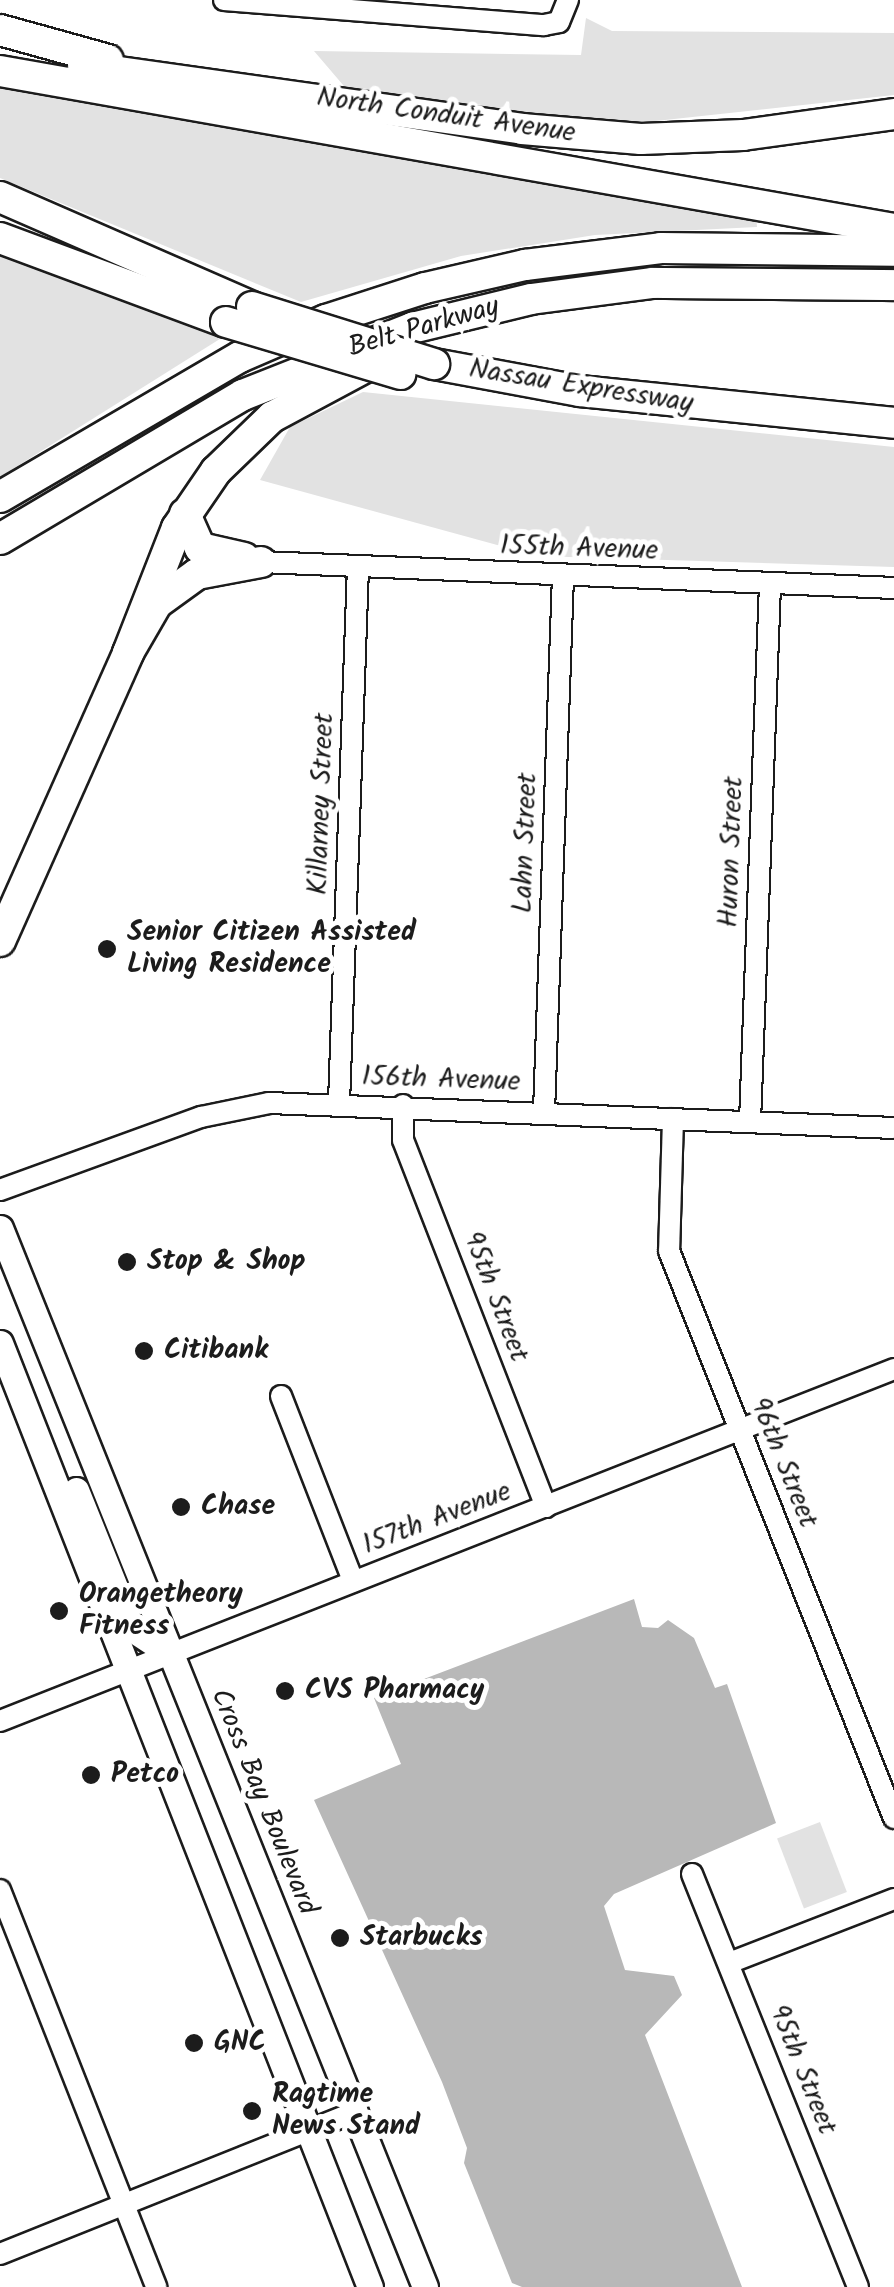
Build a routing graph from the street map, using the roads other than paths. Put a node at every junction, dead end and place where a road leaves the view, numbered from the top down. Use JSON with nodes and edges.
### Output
{"nodes":[{"id":1,"x":224,"y":0,"type":"edge"},
{"id":2,"x":568,"y":0,"type":"edge"},
{"id":3,"x":359,"y":6,"type":"edge"},
{"id":4,"x":0,"y":30,"type":"edge"},
{"id":5,"x":0,"y":56,"type":"edge"},
{"id":6,"x":0,"y":71,"type":"edge"},
{"id":7,"x":204,"y":82,"type":"junction"},
{"id":8,"x":894,"y":114,"type":"edge"},
{"id":9,"x":0,"y":197,"type":"edge"},
{"id":10,"x":894,"y":229,"type":"edge"},
{"id":11,"x":0,"y":238,"type":"edge"},
{"id":12,"x":894,"y":250,"type":"edge"},
{"id":13,"x":805,"y":280,"type":"junction"},
{"id":14,"x":894,"y":284,"type":"edge"},
{"id":15,"x":239,"y":314,"type":"junction"},
{"id":16,"x":894,"y":424,"type":"edge"},
{"id":17,"x":0,"y":497,"type":"edge"},
{"id":18,"x":185,"y":514,"type":"junction"},
{"id":19,"x":0,"y":539,"type":"edge"},
{"id":20,"x":261,"y":562,"type":"junction"},
{"id":21,"x":358,"y":567,"type":"junction"},
{"id":22,"x":563,"y":576,"type":"junction"},
{"id":23,"x":770,"y":584,"type":"junction"},
{"id":24,"x":894,"y":588,"type":"edge"},
{"id":25,"x":128,"y":653,"type":"junction"},
{"id":26,"x":42,"y":843,"type":"junction"},
{"id":27,"x":0,"y":909,"type":"edge"},
{"id":28,"x":0,"y":941,"type":"edge"},
{"id":29,"x":339,"y":1104,"type":"junction"},
{"id":30,"x":403,"y":1106,"type":"junction"},
{"id":31,"x":544,"y":1112,"type":"junction"},
{"id":32,"x":672,"y":1119,"type":"junction"},
{"id":33,"x":750,"y":1122,"type":"junction"},
{"id":34,"x":894,"y":1128,"type":"edge"},
{"id":35,"x":0,"y":1190,"type":"edge"},
{"id":36,"x":0,"y":1228,"type":"edge"},
{"id":37,"x":0,"y":1343,"type":"edge"},
{"id":38,"x":894,"y":1369,"type":"edge"},
{"id":39,"x":281,"y":1396,"type":"dead end"},
{"id":40,"x":28,"y":1415,"type":"junction"},
{"id":41,"x":741,"y":1430,"type":"junction"},
{"id":42,"x":546,"y":1507,"type":"junction"},
{"id":43,"x":354,"y":1581,"type":"junction"},
{"id":44,"x":170,"y":1654,"type":"junction"},
{"id":45,"x":128,"y":1670,"type":"junction"},
{"id":46,"x":0,"y":1721,"type":"edge"},
{"id":47,"x":894,"y":1818,"type":"edge"},
{"id":48,"x":692,"y":1874,"type":"dead end"},
{"id":49,"x":0,"y":1890,"type":"edge"},
{"id":50,"x":894,"y":1898,"type":"edge"},
{"id":51,"x":730,"y":1963,"type":"junction"},
{"id":52,"x":357,"y":2112,"type":"junction"},
{"id":53,"x":307,"y":2130,"type":"junction"},
{"id":54,"x":124,"y":2205,"type":"junction"},
{"id":55,"x":0,"y":2254,"type":"edge"},
{"id":56,"x":156,"y":2287,"type":"edge"},
{"id":57,"x":370,"y":2287,"type":"edge"},
{"id":58,"x":425,"y":2287,"type":"edge"},
{"id":59,"x":858,"y":2287,"type":"edge"}],
"edges":[{"from":1,"to":3,"type":"street"},
{"from":2,"to":3,"type":"street"},
{"from":4,"to":7,"type":"highway"},
{"from":5,"to":7,"type":"highway","name":"North Conduit Avenue"},
{"from":6,"to":10,"type":"highway"},
{"from":7,"to":8,"type":"highway","name":"North Conduit Avenue"},
{"from":9,"to":15,"type":"highway","name":"Nassau Expressway"},
{"from":11,"to":15,"type":"highway"},
{"from":12,"to":17,"type":"highway","name":"Belt Parkway"},
{"from":13,"to":14,"type":"highway","name":"Belt Parkway"},
{"from":13,"to":18,"type":"highway"},
{"from":13,"to":19,"type":"highway","name":"Belt Parkway"},
{"from":15,"to":16,"type":"highway","name":"Nassau Expressway","bridge":true},
{"from":18,"to":20,"type":"highway"},
{"from":18,"to":25,"type":"highway"},
{"from":20,"to":21,"type":"street","name":"155th Avenue"},
{"from":20,"to":25,"type":"highway"},
{"from":21,"to":22,"type":"street","name":"155th Avenue"},
{"from":21,"to":29,"type":"street","name":"Killarney Street"},
{"from":22,"to":23,"type":"street","name":"155th Avenue"},
{"from":22,"to":31,"type":"street","name":"Lahn Street"},
{"from":23,"to":24,"type":"street","name":"155th Avenue"},
{"from":23,"to":33,"type":"street","name":"Huron Street"},
{"from":25,"to":26,"type":"highway"},
{"from":26,"to":27,"type":"highway"},
{"from":26,"to":28,"type":"highway"},
{"from":29,"to":30,"type":"street","name":"156th Avenue"},
{"from":29,"to":35,"type":"street","name":"156th Avenue"},
{"from":30,"to":31,"type":"street","name":"156th Avenue"},
{"from":30,"to":42,"type":"street","name":"95th Street"},
{"from":31,"to":32,"type":"street","name":"156th Avenue"},
{"from":32,"to":33,"type":"street","name":"156th Avenue"},
{"from":32,"to":41,"type":"street","name":"96th Street"},
{"from":33,"to":34,"type":"street","name":"156th Avenue"},
{"from":36,"to":44,"type":"main road","name":"Cross Bay Boulevard"},
{"from":37,"to":40,"type":"main road"},
{"from":38,"to":41,"type":"street","name":"157th Avenue"},
{"from":39,"to":43,"type":"street"},
{"from":40,"to":44,"type":"main road"},
{"from":40,"to":45,"type":"main road"},
{"from":41,"to":42,"type":"street","name":"157th Avenue"},
{"from":41,"to":47,"type":"street","name":"96th Street"},
{"from":42,"to":43,"type":"street","name":"157th Avenue"},
{"from":43,"to":44,"type":"street","name":"157th Avenue"},
{"from":44,"to":45,"type":"street","name":"157th Avenue"},
{"from":44,"to":52,"type":"main road","name":"Cross Bay Boulevard"},
{"from":45,"to":46,"type":"street","name":"157th Avenue"},
{"from":45,"to":53,"type":"main road"},
{"from":48,"to":51,"type":"street","name":"95th Street"},
{"from":49,"to":54,"type":"street"},
{"from":50,"to":51,"type":"street"},
{"from":51,"to":59,"type":"street","name":"95th Street"},
{"from":52,"to":53,"type":"street"},
{"from":52,"to":58,"type":"main road","name":"Cross Bay Boulevard"},
{"from":53,"to":54,"type":"street"},
{"from":53,"to":57,"type":"main road"},
{"from":54,"to":55,"type":"street"},
{"from":54,"to":56,"type":"street"}]}
